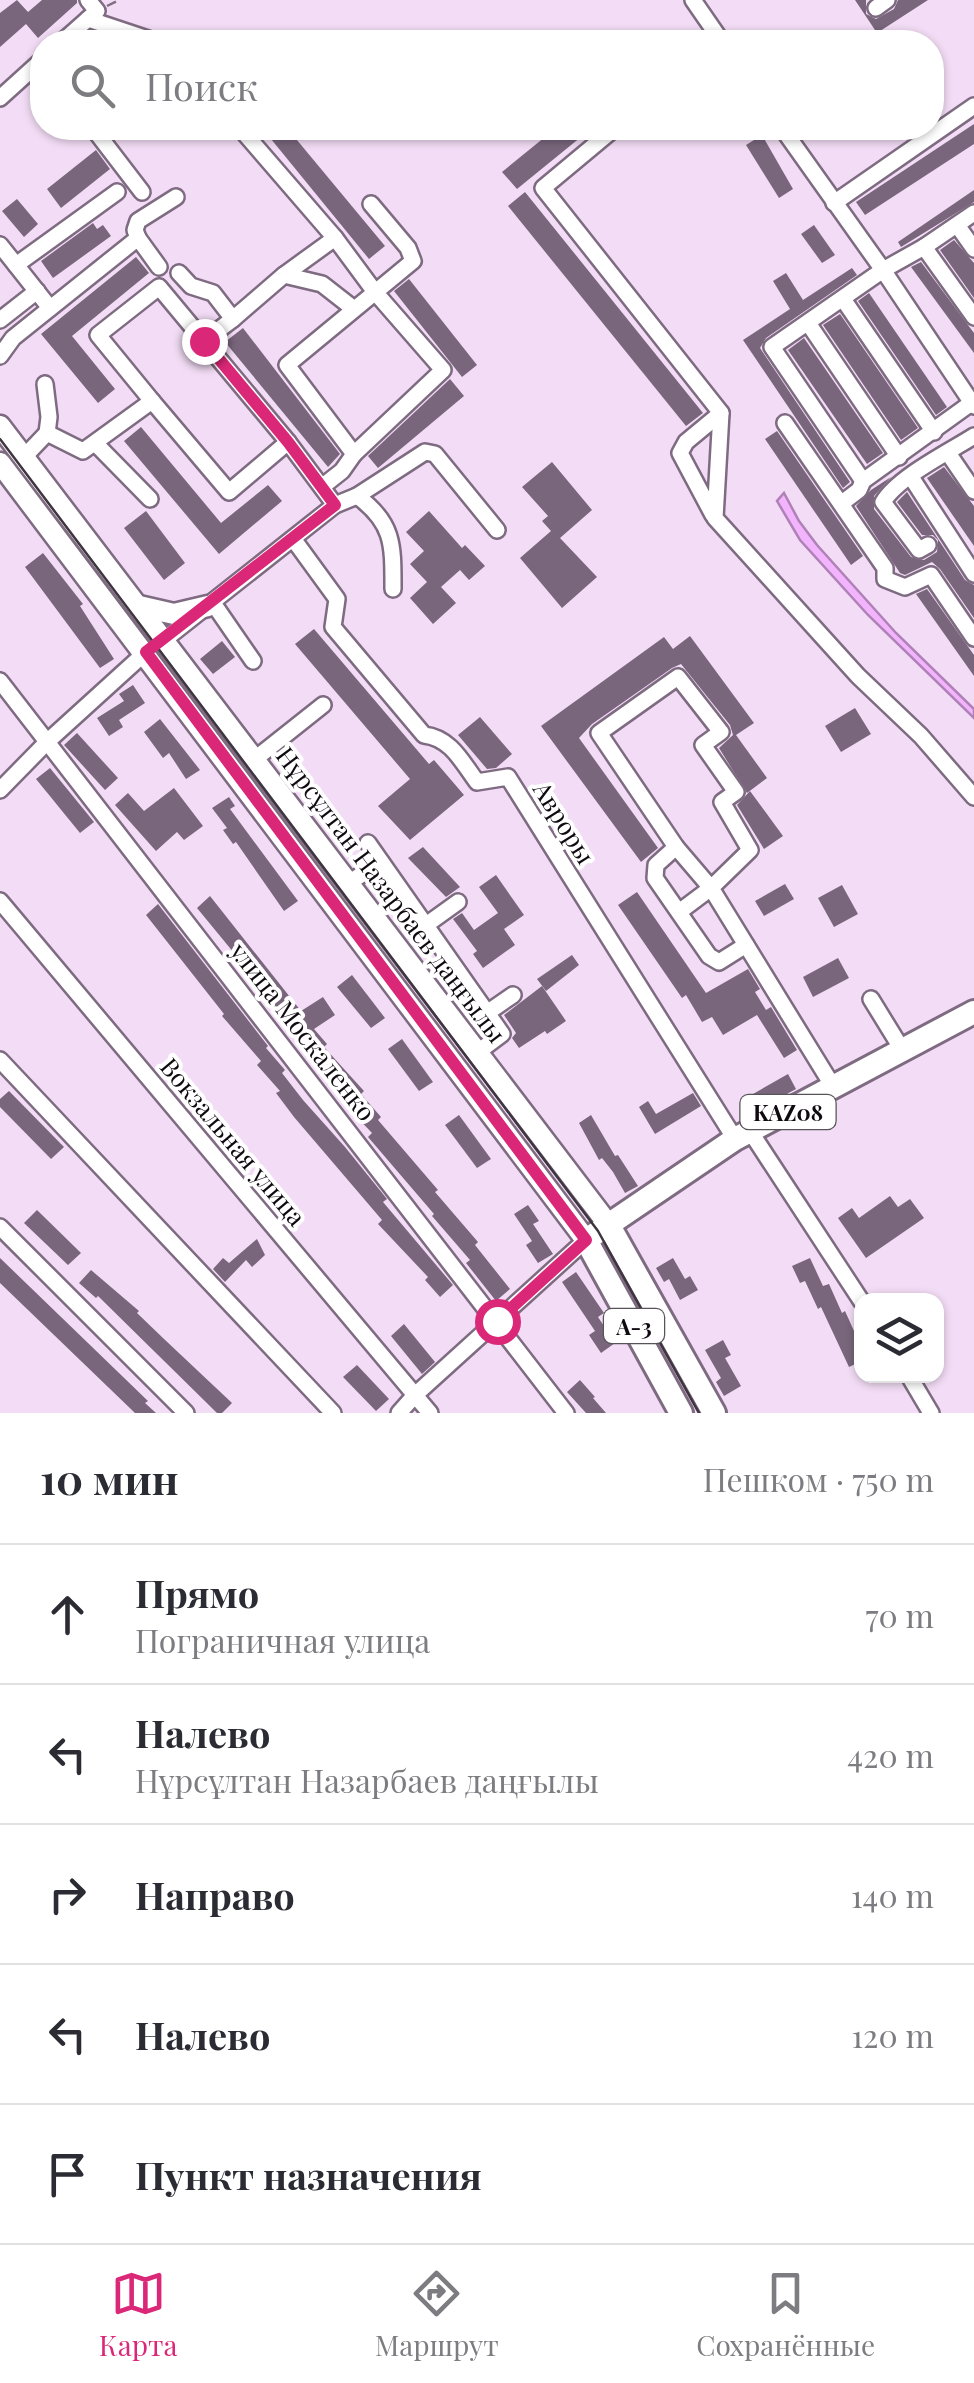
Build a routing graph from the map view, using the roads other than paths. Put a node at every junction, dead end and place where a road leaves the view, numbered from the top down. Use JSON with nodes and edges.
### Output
{"nodes":[{"id":1,"x":88,"y":0,"type":"edge"},
{"id":2,"x":696,"y":1,"type":"edge"},
{"id":3,"x":88,"y":19,"type":"junction"},
{"id":4,"x":76,"y":30,"type":"edge"},
{"id":5,"x":121,"y":30,"type":"edge"},
{"id":6,"x":714,"y":30,"type":"edge"},
{"id":7,"x":30,"y":74,"type":"edge"},
{"id":8,"x":2,"y":92,"type":"edge"},
{"id":9,"x":974,"y":106,"type":"edge"},
{"id":10,"x":944,"y":127,"type":"edge"},
{"id":11,"x":102,"y":140,"type":"edge"},
{"id":12,"x":250,"y":140,"type":"edge"},
{"id":13,"x":601,"y":140,"type":"edge"},
{"id":14,"x":790,"y":140,"type":"edge"},
{"id":15,"x":925,"y":140,"type":"edge"},
{"id":16,"x":116,"y":192,"type":"dead end"},
{"id":17,"x":142,"y":192,"type":"dead end"},
{"id":18,"x":176,"y":197,"type":"dead end"},
{"id":19,"x":834,"y":203,"type":"junction"},
{"id":20,"x":370,"y":204,"type":"dead end"},
{"id":21,"x":974,"y":213,"type":"edge"},
{"id":22,"x":957,"y":225,"type":"junction"},
{"id":23,"x":138,"y":238,"type":"junction"},
{"id":24,"x":335,"y":238,"type":"junction"},
{"id":25,"x":0,"y":245,"type":"edge"},
{"id":26,"x":924,"y":247,"type":"junction"},
{"id":27,"x":974,"y":248,"type":"edge"},
{"id":28,"x":16,"y":265,"type":"junction"},
{"id":29,"x":159,"y":266,"type":"dead end"},
{"id":30,"x":883,"y":270,"type":"junction"},
{"id":31,"x":179,"y":273,"type":"dead end"},
{"id":32,"x":284,"y":276,"type":"junction"},
{"id":33,"x":37,"y":291,"type":"junction"},
{"id":34,"x":375,"y":292,"type":"junction"},
{"id":35,"x":843,"y":299,"type":"junction"},
{"id":36,"x":50,"y":308,"type":"junction"},
{"id":37,"x":354,"y":310,"type":"junction"},
{"id":38,"x":232,"y":318,"type":"junction"},
{"id":39,"x":974,"y":318,"type":"edge"},
{"id":40,"x":0,"y":320,"type":"edge"},
{"id":41,"x":808,"y":323,"type":"junction"},
{"id":42,"x":204,"y":341,"type":"junction"},
{"id":43,"x":0,"y":356,"type":"edge"},
{"id":44,"x":45,"y":384,"type":"dead end"},
{"id":45,"x":152,"y":401,"type":"junction"},
{"id":46,"x":973,"y":403,"type":"edge"},
{"id":47,"x":721,"y":413,"type":"junction"},
{"id":48,"x":785,"y":424,"type":"dead end"},
{"id":49,"x":0,"y":426,"type":"edge"},
{"id":50,"x":934,"y":432,"type":"junction"},
{"id":51,"x":46,"y":433,"type":"junction"},
{"id":52,"x":974,"y":436,"type":"edge"},
{"id":53,"x":288,"y":442,"type":"junction"},
{"id":54,"x":96,"y":444,"type":"junction"},
{"id":55,"x":948,"y":453,"type":"junction"},
{"id":56,"x":354,"y":454,"type":"junction"},
{"id":57,"x":24,"y":457,"type":"junction"},
{"id":58,"x":898,"y":457,"type":"junction"},
{"id":59,"x":0,"y":463,"type":"edge"},
{"id":60,"x":911,"y":477,"type":"junction"},
{"id":61,"x":863,"y":481,"type":"junction"},
{"id":62,"x":323,"y":486,"type":"junction"},
{"id":63,"x":974,"y":491,"type":"edge"},
{"id":64,"x":358,"y":496,"type":"junction"},
{"id":65,"x":150,"y":500,"type":"dead end"},
{"id":66,"x":842,"y":504,"type":"junction"},
{"id":67,"x":335,"y":505,"type":"junction"},
{"id":68,"x":715,"y":518,"type":"junction"},
{"id":69,"x":497,"y":530,"type":"dead end"},
{"id":70,"x":294,"y":540,"type":"junction"},
{"id":71,"x":928,"y":544,"type":"dead end"},
{"id":72,"x":974,"y":574,"type":"edge"},
{"id":73,"x":394,"y":588,"type":"dead end"},
{"id":74,"x":211,"y":604,"type":"junction"},
{"id":75,"x":139,"y":606,"type":"junction"},
{"id":76,"x":974,"y":638,"type":"edge"},
{"id":77,"x":155,"y":646,"type":"junction"},
{"id":78,"x":252,"y":661,"type":"dead end"},
{"id":79,"x":0,"y":681,"type":"edge"},
{"id":80,"x":322,"y":705,"type":"dead end"},
{"id":81,"x":48,"y":740,"type":"junction"},
{"id":82,"x":256,"y":759,"type":"junction"},
{"id":83,"x":0,"y":790,"type":"edge"},
{"id":84,"x":974,"y":797,"type":"edge"},
{"id":85,"x":368,"y":843,"type":"dead end"},
{"id":86,"x":676,"y":848,"type":"junction"},
{"id":87,"x":382,"y":862,"type":"junction"},
{"id":88,"x":350,"y":882,"type":"junction"},
{"id":89,"x":711,"y":888,"type":"junction"},
{"id":90,"x":0,"y":901,"type":"edge"},
{"id":91,"x":458,"y":902,"type":"dead end"},
{"id":92,"x":679,"y":912,"type":"junction"},
{"id":93,"x":426,"y":925,"type":"junction"},
{"id":94,"x":746,"y":945,"type":"junction"},
{"id":95,"x":472,"y":990,"type":"junction"},
{"id":96,"x":513,"y":995,"type":"dead end"},
{"id":97,"x":871,"y":998,"type":"dead end"},
{"id":98,"x":445,"y":1009,"type":"junction"},
{"id":99,"x":487,"y":1013,"type":"junction"},
{"id":100,"x":970,"y":1018,"type":"edge"},
{"id":101,"x":902,"y":1051,"type":"junction"},
{"id":102,"x":478,"y":1052,"type":"junction"},
{"id":103,"x":0,"y":1060,"type":"edge"},
{"id":104,"x":834,"y":1088,"type":"junction"},
{"id":105,"x":742,"y":1135,"type":"junction"},
{"id":106,"x":608,"y":1224,"type":"junction"},
{"id":107,"x":0,"y":1227,"type":"edge"},
{"id":108,"x":586,"y":1240,"type":"junction"},
{"id":109,"x":856,"y":1293,"type":"edge"},
{"id":110,"x":497,"y":1321,"type":"junction"},
{"id":111,"x":913,"y":1383,"type":"edge"},
{"id":112,"x":415,"y":1395,"type":"junction"},
{"id":113,"x":186,"y":1413,"type":"edge"},
{"id":114,"x":334,"y":1413,"type":"edge"},
{"id":115,"x":400,"y":1413,"type":"edge"},
{"id":116,"x":430,"y":1413,"type":"edge"},
{"id":117,"x":566,"y":1413,"type":"edge"},
{"id":118,"x":681,"y":1413,"type":"edge"},
{"id":119,"x":714,"y":1413,"type":"edge"},
{"id":120,"x":931,"y":1413,"type":"edge"}],
"edges":[{"from":1,"to":3,"type":"street"},
{"from":2,"to":6,"type":"street"},
{"from":3,"to":4,"type":"street"},
{"from":3,"to":5,"type":"street"},
{"from":7,"to":8,"type":"street"},
{"from":9,"to":10,"type":"street"},
{"from":11,"to":17,"type":"street"},
{"from":12,"to":24,"type":"street"},
{"from":13,"to":47,"type":"street"},
{"from":14,"to":19,"type":"street"},
{"from":15,"to":19,"type":"street"},
{"from":16,"to":28,"type":"street"},
{"from":18,"to":23,"type":"street"},
{"from":19,"to":30,"type":"street"},
{"from":20,"to":34,"type":"street"},
{"from":21,"to":22,"type":"street"},
{"from":22,"to":26,"type":"street"},
{"from":22,"to":27,"type":"street"},
{"from":23,"to":29,"type":"street"},
{"from":23,"to":36,"type":"street"},
{"from":24,"to":32,"type":"street"},
{"from":24,"to":34,"type":"street"},
{"from":25,"to":28,"type":"street"},
{"from":26,"to":30,"type":"street"},
{"from":26,"to":39,"type":"street"},
{"from":28,"to":33,"type":"street"},
{"from":30,"to":35,"type":"street"},
{"from":30,"to":46,"type":"street"},
{"from":31,"to":38,"type":"street"},
{"from":32,"to":37,"type":"street"},
{"from":32,"to":38,"type":"street"},
{"from":33,"to":36,"type":"street"},
{"from":33,"to":40,"type":"street"},
{"from":34,"to":37,"type":"street"},
{"from":34,"to":56,"type":"street"},
{"from":35,"to":41,"type":"street"},
{"from":35,"to":50,"type":"street"},
{"from":36,"to":43,"type":"street"},
{"from":37,"to":56,"type":"street"},
{"from":38,"to":42,"type":"street"},
{"from":41,"to":58,"type":"street"},
{"from":41,"to":61,"type":"street"},
{"from":42,"to":45,"type":"street"},
{"from":42,"to":53,"type":"street"},
{"from":44,"to":51,"type":"street"},
{"from":45,"to":53,"type":"street"},
{"from":45,"to":54,"type":"street"},
{"from":46,"to":50,"type":"street"},
{"from":47,"to":68,"type":"street"},
{"from":47,"to":68,"type":"street"},
{"from":48,"to":66,"type":"street"},
{"from":49,"to":57,"type":"main road","name":"Нұрсұлтан Назарбаев даңғылы"},
{"from":50,"to":58,"type":"street"},
{"from":51,"to":54,"type":"street"},
{"from":51,"to":57,"type":"street"},
{"from":52,"to":55,"type":"street"},
{"from":53,"to":62,"type":"street"},
{"from":54,"to":65,"type":"street"},
{"from":55,"to":60,"type":"street"},
{"from":55,"to":63,"type":"street"},
{"from":56,"to":62,"type":"street"},
{"from":57,"to":75,"type":"main road","name":"Нұрсұлтан Назарбаев даңғылы"},
{"from":58,"to":61,"type":"street"},
{"from":59,"to":77,"type":"main road","name":"Нұрсұлтан Назарбаев даңғылы"},
{"from":60,"to":71,"type":"street"},
{"from":60,"to":72,"type":"street"},
{"from":61,"to":66,"type":"street"},
{"from":62,"to":67,"type":"street"},
{"from":64,"to":67,"type":"street"},
{"from":64,"to":69,"type":"street"},
{"from":64,"to":73,"type":"street"},
{"from":66,"to":76,"type":"street"},
{"from":67,"to":70,"type":"street"},
{"from":68,"to":84,"type":"street"},
{"from":70,"to":74,"type":"street"},
{"from":70,"to":105,"type":"street","name":"Авроры"},
{"from":74,"to":75,"type":"main road"},
{"from":74,"to":77,"type":"street"},
{"from":74,"to":78,"type":"street"},
{"from":75,"to":77,"type":"main road","name":"Нұрсұлтан Назарбаев даңғылы"},
{"from":77,"to":81,"type":"street"},
{"from":77,"to":82,"type":"main road","name":"Нұрсұлтан Назарбаев даңғылы"},
{"from":77,"to":108,"type":"main road","name":"Нұрсұлтан Назарбаев даңғылы"},
{"from":79,"to":81,"type":"street","name":"улица Москаленко"},
{"from":80,"to":82,"type":"street"},
{"from":81,"to":83,"type":"street"},
{"from":81,"to":110,"type":"street","name":"улица Москаленко"},
{"from":82,"to":88,"type":"main road","name":"Нұрсұлтан Назарбаев даңғылы"},
{"from":85,"to":87,"type":"street"},
{"from":86,"to":89,"type":"street"},
{"from":86,"to":89,"type":"street"},
{"from":86,"to":92,"type":"street"},
{"from":87,"to":88,"type":"street"},
{"from":87,"to":93,"type":"street"},
{"from":88,"to":98,"type":"main road","name":"Нұрсұлтан Назарбаев даңғылы"},
{"from":89,"to":92,"type":"street"},
{"from":89,"to":94,"type":"street"},
{"from":90,"to":112,"type":"street","name":"Вокзальная улица"},
{"from":91,"to":93,"type":"street"},
{"from":92,"to":94,"type":"street"},
{"from":93,"to":95,"type":"street"},
{"from":94,"to":104,"type":"street"},
{"from":95,"to":98,"type":"street"},
{"from":95,"to":99,"type":"street"},
{"from":96,"to":99,"type":"street"},
{"from":97,"to":101,"type":"street"},
{"from":98,"to":102,"type":"main road","name":"Нұрсұлтан Назарбаев даңғылы"},
{"from":99,"to":102,"type":"street"},
{"from":100,"to":101,"type":"highway","number":"KAZ08"},
{"from":101,"to":104,"type":"highway","number":"KAZ08"},
{"from":102,"to":106,"type":"main road","name":"Нұрсұлтан Назарбаев даңғылы"},
{"from":103,"to":114,"type":"street"},
{"from":104,"to":105,"type":"highway","number":"KAZ08"},
{"from":105,"to":106,"type":"highway","number":"KAZ08"},
{"from":105,"to":109,"type":"street","name":"Авроры"},
{"from":106,"to":108,"type":"highway","number":"KAZ08"},
{"from":106,"to":119,"type":"highway","name":"Нұрсұлтан Назарбаев даңғылы"},
{"from":107,"to":113,"type":"street"},
{"from":108,"to":110,"type":"street"},
{"from":108,"to":118,"type":"highway","name":"Нұрсұлтан Назарбаев даңғылы","number":"А-3"},
{"from":110,"to":112,"type":"street"},
{"from":110,"to":117,"type":"street","name":"улица Москаленко"},
{"from":111,"to":120,"type":"street"},
{"from":112,"to":115,"type":"street"},
{"from":112,"to":116,"type":"street","name":"Вокзальная улица"}]}
